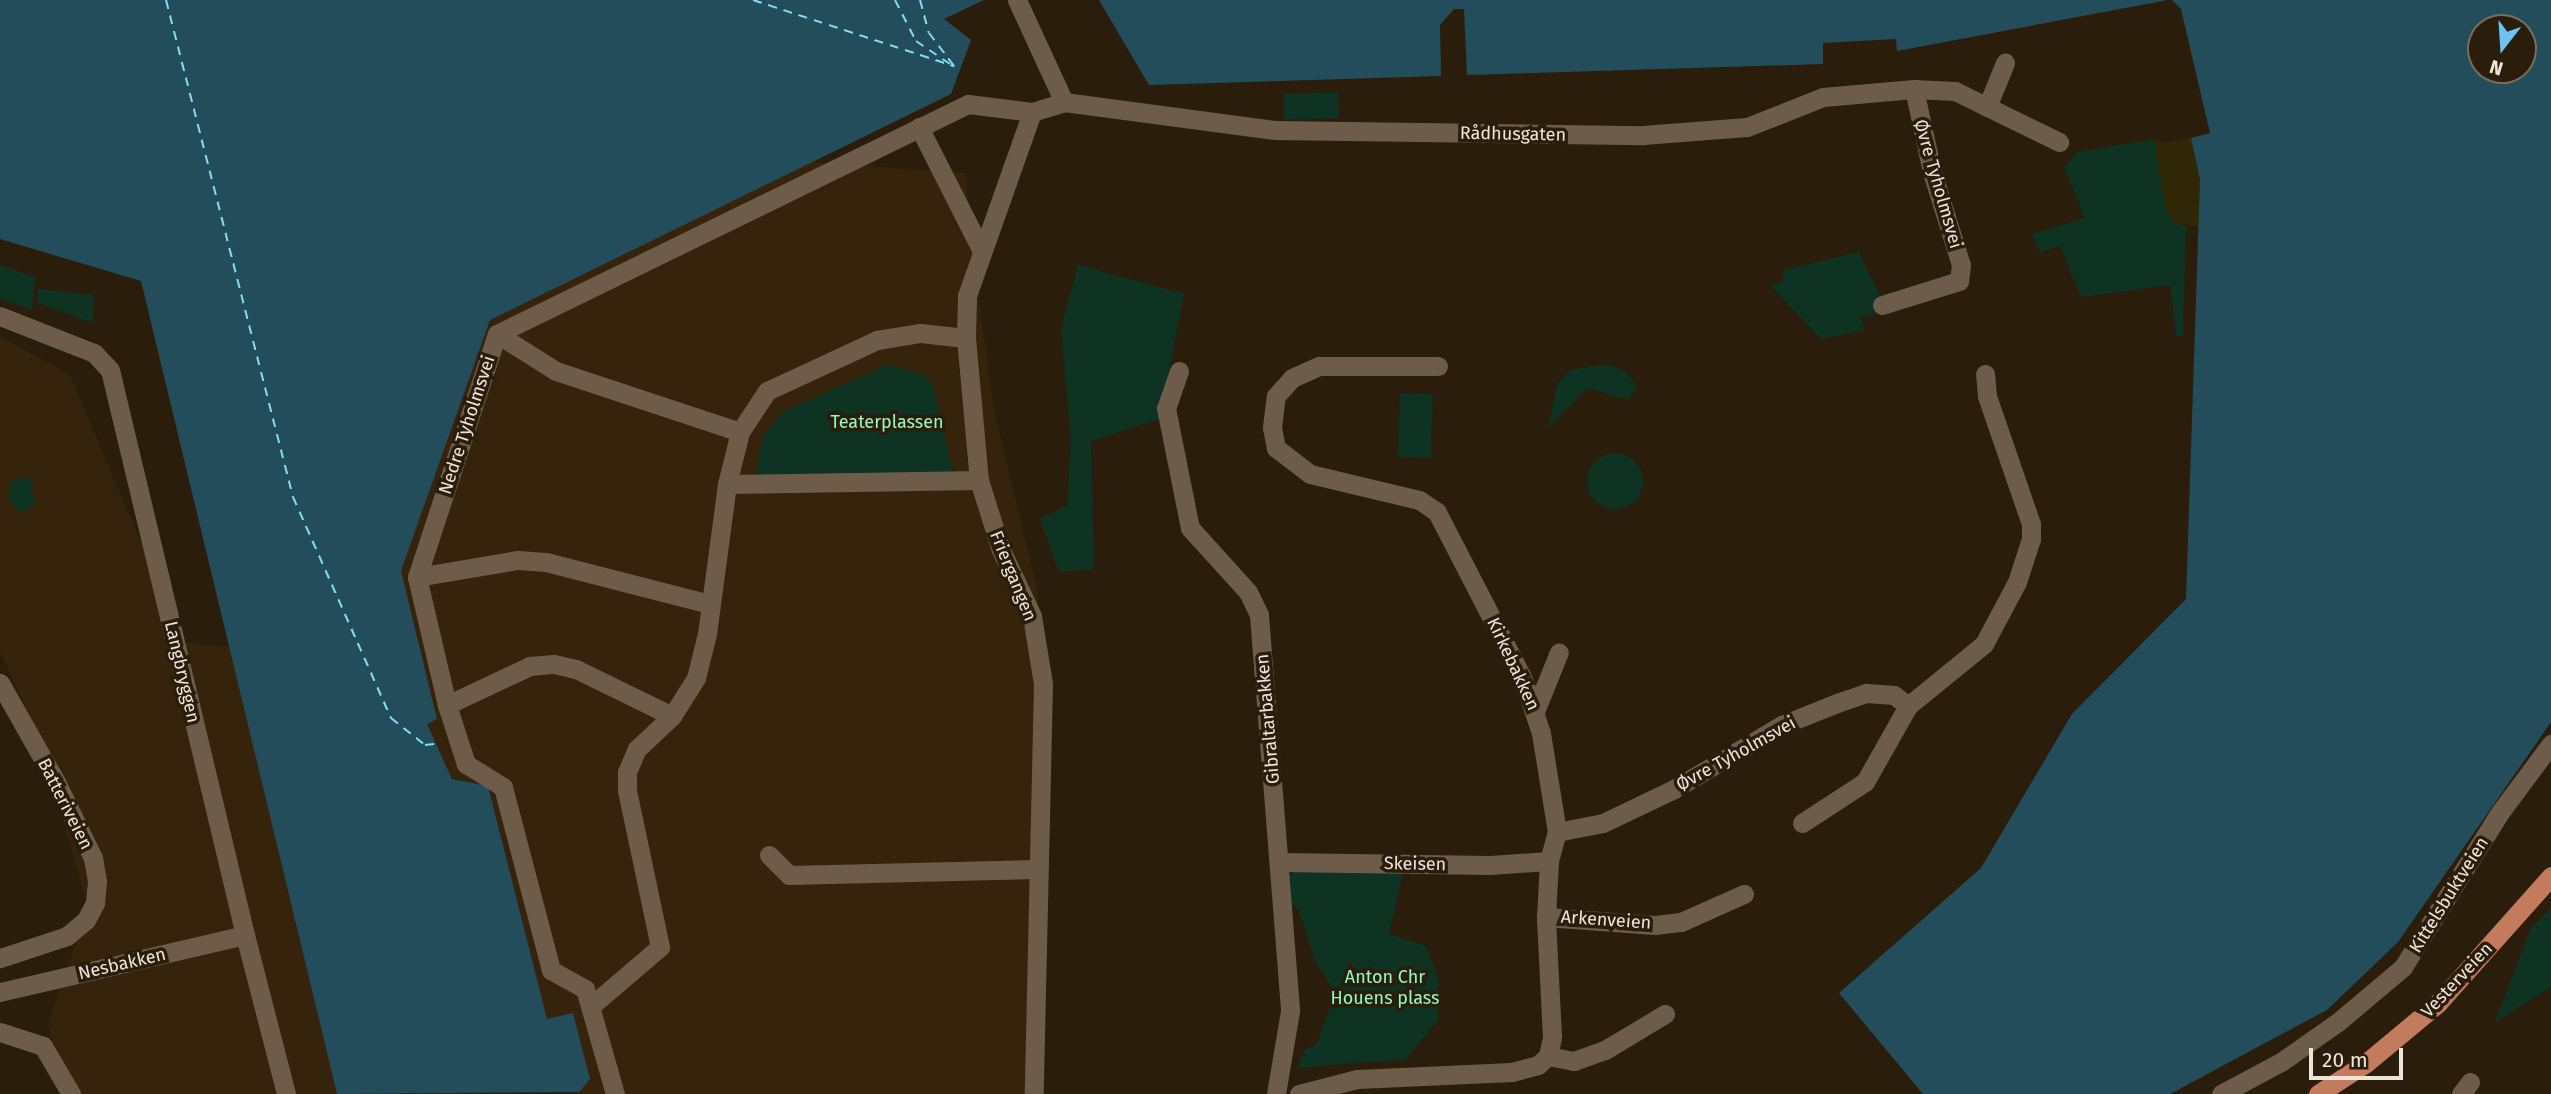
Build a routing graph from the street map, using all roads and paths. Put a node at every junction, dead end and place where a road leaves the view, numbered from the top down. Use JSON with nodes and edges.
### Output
{"nodes":[{"id":1,"x":1017,"y":0,"type":"edge"},
{"id":2,"x":2005,"y":62,"type":"dead end"},
{"id":3,"x":1914,"y":89,"type":"junction"},
{"id":4,"x":1064,"y":102,"type":"junction"},
{"id":5,"x":1987,"y":107,"type":"junction"},
{"id":6,"x":1032,"y":112,"type":"junction"},
{"id":7,"x":919,"y":127,"type":"junction"},
{"id":8,"x":2059,"y":142,"type":"dead end"},
{"id":9,"x":981,"y":249,"type":"junction"},
{"id":10,"x":1882,"y":305,"type":"dead end"},
{"id":11,"x":0,"y":316,"type":"edge"},
{"id":12,"x":497,"y":334,"type":"junction"},
{"id":13,"x":966,"y":338,"type":"junction"},
{"id":14,"x":1438,"y":366,"type":"dead end"},
{"id":15,"x":1179,"y":371,"type":"dead end"},
{"id":16,"x":1985,"y":374,"type":"dead end"},
{"id":17,"x":740,"y":432,"type":"junction"},
{"id":18,"x":979,"y":480,"type":"junction"},
{"id":19,"x":727,"y":484,"type":"junction"},
{"id":20,"x":417,"y":577,"type":"junction"},
{"id":21,"x":710,"y":604,"type":"junction"},
{"id":22,"x":1559,"y":652,"type":"dead end"},
{"id":23,"x":0,"y":683,"type":"edge"},
{"id":24,"x":447,"y":705,"type":"junction"},
{"id":25,"x":1908,"y":706,"type":"junction"},
{"id":26,"x":1536,"y":709,"type":"junction"},
{"id":27,"x":672,"y":716,"type":"junction"},
{"id":28,"x":2551,"y":744,"type":"edge"},
{"id":29,"x":1802,"y":823,"type":"dead end"},
{"id":30,"x":1557,"y":832,"type":"junction"},
{"id":31,"x":769,"y":855,"type":"dead end"},
{"id":32,"x":1549,"y":861,"type":"junction"},
{"id":33,"x":1280,"y":862,"type":"junction"},
{"id":34,"x":1038,"y":869,"type":"junction"},
{"id":35,"x":2551,"y":876,"type":"edge"},
{"id":36,"x":1744,"y":894,"type":"dead end"},
{"id":37,"x":1546,"y":917,"type":"junction"},
{"id":38,"x":245,"y":935,"type":"junction"},
{"id":39,"x":0,"y":958,"type":"edge"},
{"id":40,"x":0,"y":992,"type":"edge"},
{"id":41,"x":591,"y":1006,"type":"junction"},
{"id":42,"x":1665,"y":1014,"type":"dead end"},
{"id":43,"x":0,"y":1032,"type":"edge"},
{"id":44,"x":1548,"y":1056,"type":"junction"},
{"id":45,"x":71,"y":1094,"type":"edge"},
{"id":46,"x":286,"y":1094,"type":"edge"},
{"id":47,"x":615,"y":1094,"type":"edge"},
{"id":48,"x":1034,"y":1094,"type":"edge"},
{"id":49,"x":1276,"y":1094,"type":"edge"},
{"id":50,"x":1298,"y":1094,"type":"edge"},
{"id":51,"x":2221,"y":1094,"type":"edge"},
{"id":52,"x":2318,"y":1094,"type":"edge"}],
"edges":[{"from":1,"to":4,"type":"street"},
{"from":2,"to":5,"type":"street"},
{"from":3,"to":4,"type":"street","name":"Rådhusgaten"},
{"from":3,"to":5,"type":"street","name":"Rådhusgaten"},
{"from":3,"to":10,"type":"street","name":"Øvre Tyholmsvei"},
{"from":4,"to":6,"type":"street","name":"Rådhusgaten"},
{"from":5,"to":8,"type":"street","name":"Rådhusgaten"},
{"from":6,"to":7,"type":"street","name":"Nedre Tyholmsvei"},
{"from":6,"to":9,"type":"street","name":"Friergangen"},
{"from":7,"to":9,"type":"street"},
{"from":7,"to":12,"type":"street","name":"Nedre Tyholmsvei"},
{"from":9,"to":13,"type":"street","name":"Friergangen"},
{"from":11,"to":38,"type":"street","name":"Langbryggen"},
{"from":12,"to":17,"type":"street"},
{"from":12,"to":20,"type":"street","name":"Nedre Tyholmsvei"},
{"from":13,"to":17,"type":"street"},
{"from":13,"to":18,"type":"street","name":"Friergangen"},
{"from":14,"to":26,"type":"street","name":"Kirkebakken"},
{"from":15,"to":33,"type":"street","name":"Gibraltarbakken"},
{"from":16,"to":25,"type":"street"},
{"from":17,"to":19,"type":"street"},
{"from":18,"to":19,"type":"street"},
{"from":18,"to":34,"type":"street","name":"Friergangen"},
{"from":19,"to":21,"type":"street"},
{"from":20,"to":21,"type":"street"},
{"from":20,"to":24,"type":"street"},
{"from":21,"to":27,"type":"street"},
{"from":22,"to":26,"type":"street"},
{"from":23,"to":39,"type":"street","name":"Batteriveien"},
{"from":24,"to":27,"type":"street"},
{"from":24,"to":41,"type":"street"},
{"from":25,"to":29,"type":"street"},
{"from":25,"to":30,"type":"street","name":"Øvre Tyholmsvei"},
{"from":26,"to":30,"type":"street","name":"Kirkebakken"},
{"from":27,"to":41,"type":"street"},
{"from":28,"to":51,"type":"street","name":"Kittelsbuktveien"},
{"from":30,"to":32,"type":"street","name":"Kirkebakken"},
{"from":31,"to":34,"type":"street"},
{"from":32,"to":33,"type":"street","name":"Skeisen"},
{"from":32,"to":37,"type":"street","name":"Kirkebakken"},
{"from":33,"to":49,"type":"street","name":"Gibraltarbakken"},
{"from":34,"to":48,"type":"street","name":"Friergangen"},
{"from":35,"to":52,"type":"main road","name":"Vesterveien"},
{"from":36,"to":37,"type":"street","name":"Arkenveien"},
{"from":37,"to":44,"type":"street","name":"Kirkebakken"},
{"from":38,"to":40,"type":"street","name":"Nesbakken"},
{"from":38,"to":46,"type":"street","name":"Langbryggen"},
{"from":41,"to":47,"type":"street"},
{"from":42,"to":44,"type":"street"},
{"from":43,"to":45,"type":"street"},
{"from":44,"to":50,"type":"street"}]}
